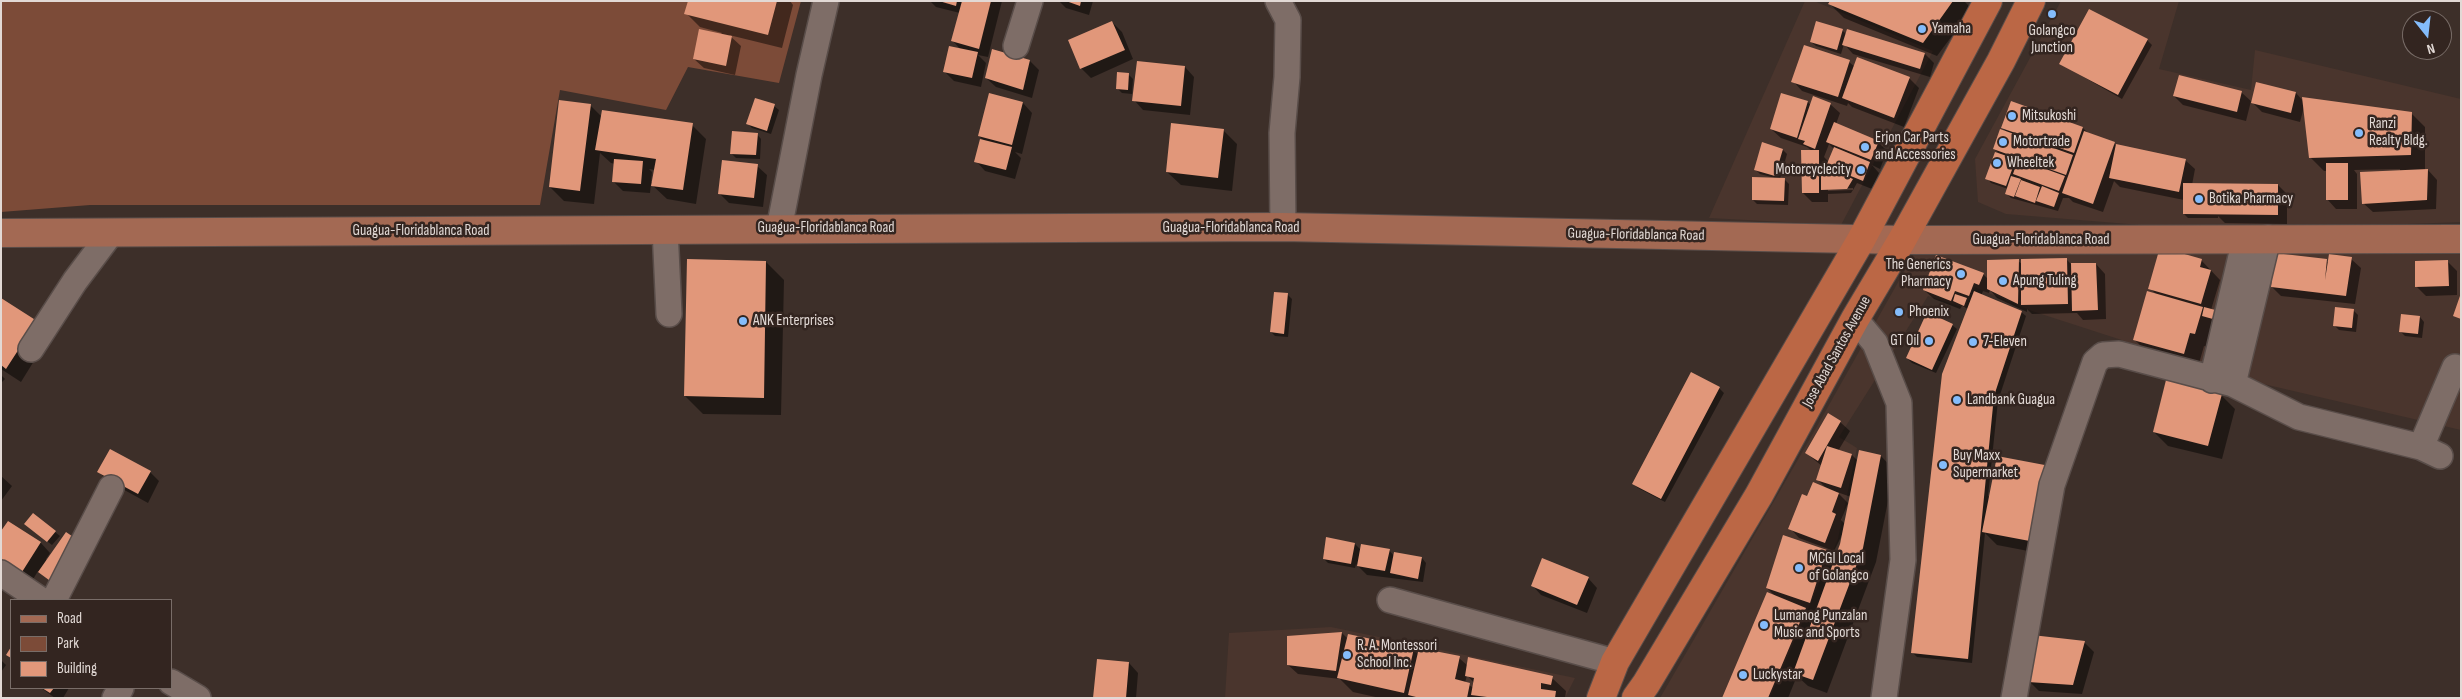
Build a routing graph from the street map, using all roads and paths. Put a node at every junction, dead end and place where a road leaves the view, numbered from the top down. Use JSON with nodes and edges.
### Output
{"nodes":[{"id":1,"x":826,"y":1,"type":"edge"},
{"id":2,"x":1030,"y":1,"type":"edge"},
{"id":3,"x":1278,"y":1,"type":"edge"},
{"id":4,"x":1988,"y":1,"type":"edge"},
{"id":5,"x":2031,"y":1,"type":"edge"},
{"id":6,"x":1016,"y":46,"type":"dead end"},
{"id":7,"x":1283,"y":227,"type":"junction"},
{"id":8,"x":778,"y":228,"type":"junction"},
{"id":9,"x":666,"y":229,"type":"junction"},
{"id":10,"x":1,"y":233,"type":"edge"},
{"id":11,"x":111,"y":233,"type":"junction"},
{"id":12,"x":2256,"y":239,"type":"junction"},
{"id":13,"x":2461,"y":239,"type":"edge"},
{"id":14,"x":1861,"y":240,"type":"junction"},
{"id":15,"x":1902,"y":240,"type":"junction"},
{"id":16,"x":669,"y":314,"type":"dead end"},
{"id":17,"x":1854,"y":318,"type":"junction"},
{"id":18,"x":31,"y":349,"type":"dead end"},
{"id":19,"x":2455,"y":367,"type":"dead end"},
{"id":20,"x":2222,"y":382,"type":"junction"},
{"id":21,"x":111,"y":488,"type":"dead end"},
{"id":22,"x":1,"y":573,"type":"edge"},
{"id":23,"x":40,"y":599,"type":"edge"},
{"id":24,"x":55,"y":599,"type":"edge"},
{"id":25,"x":1390,"y":600,"type":"dead end"},
{"id":26,"x":1615,"y":662,"type":"junction"},
{"id":27,"x":172,"y":683,"type":"edge"},
{"id":28,"x":198,"y":698,"type":"edge"},
{"id":29,"x":1601,"y":698,"type":"edge"},
{"id":30,"x":1636,"y":698,"type":"edge"},
{"id":31,"x":1884,"y":698,"type":"edge"},
{"id":32,"x":2014,"y":698,"type":"edge"}],
"edges":[{"from":1,"to":8,"type":"street"},
{"from":2,"to":6,"type":"street"},
{"from":3,"to":7,"type":"street"},
{"from":4,"to":14,"type":"highway"},
{"from":5,"to":15,"type":"highway","name":"Jose Abad Santos Avenue"},
{"from":7,"to":8,"type":"main road","name":"Guagua-Floridablanca Road"},
{"from":7,"to":14,"type":"main road","name":"Guagua-Floridablanca Road"},
{"from":8,"to":9,"type":"main road","name":"Guagua-Floridablanca Road"},
{"from":9,"to":11,"type":"main road","name":"Guagua-Floridablanca Road"},
{"from":9,"to":16,"type":"street"},
{"from":10,"to":11,"type":"main road","name":"Guagua-Floridablanca Road"},
{"from":11,"to":18,"type":"street"},
{"from":12,"to":13,"type":"main road","name":"Guagua-Floridablanca Road"},
{"from":12,"to":15,"type":"main road","name":"Guagua-Floridablanca Road"},
{"from":12,"to":20,"type":"street"},
{"from":14,"to":15,"type":"main road","name":"Guagua-Floridablanca Road"},
{"from":14,"to":26,"type":"highway"},
{"from":15,"to":17,"type":"highway","name":"Jose Abad Santos Avenue"},
{"from":17,"to":30,"type":"highway","name":"Jose Abad Santos Avenue"},
{"from":17,"to":31,"type":"street"},
{"from":19,"to":20,"type":"street"},
{"from":20,"to":32,"type":"street"},
{"from":21,"to":24,"type":"street"},
{"from":22,"to":23,"type":"street"},
{"from":25,"to":26,"type":"street"},
{"from":26,"to":29,"type":"highway"},
{"from":27,"to":28,"type":"street"}]}
